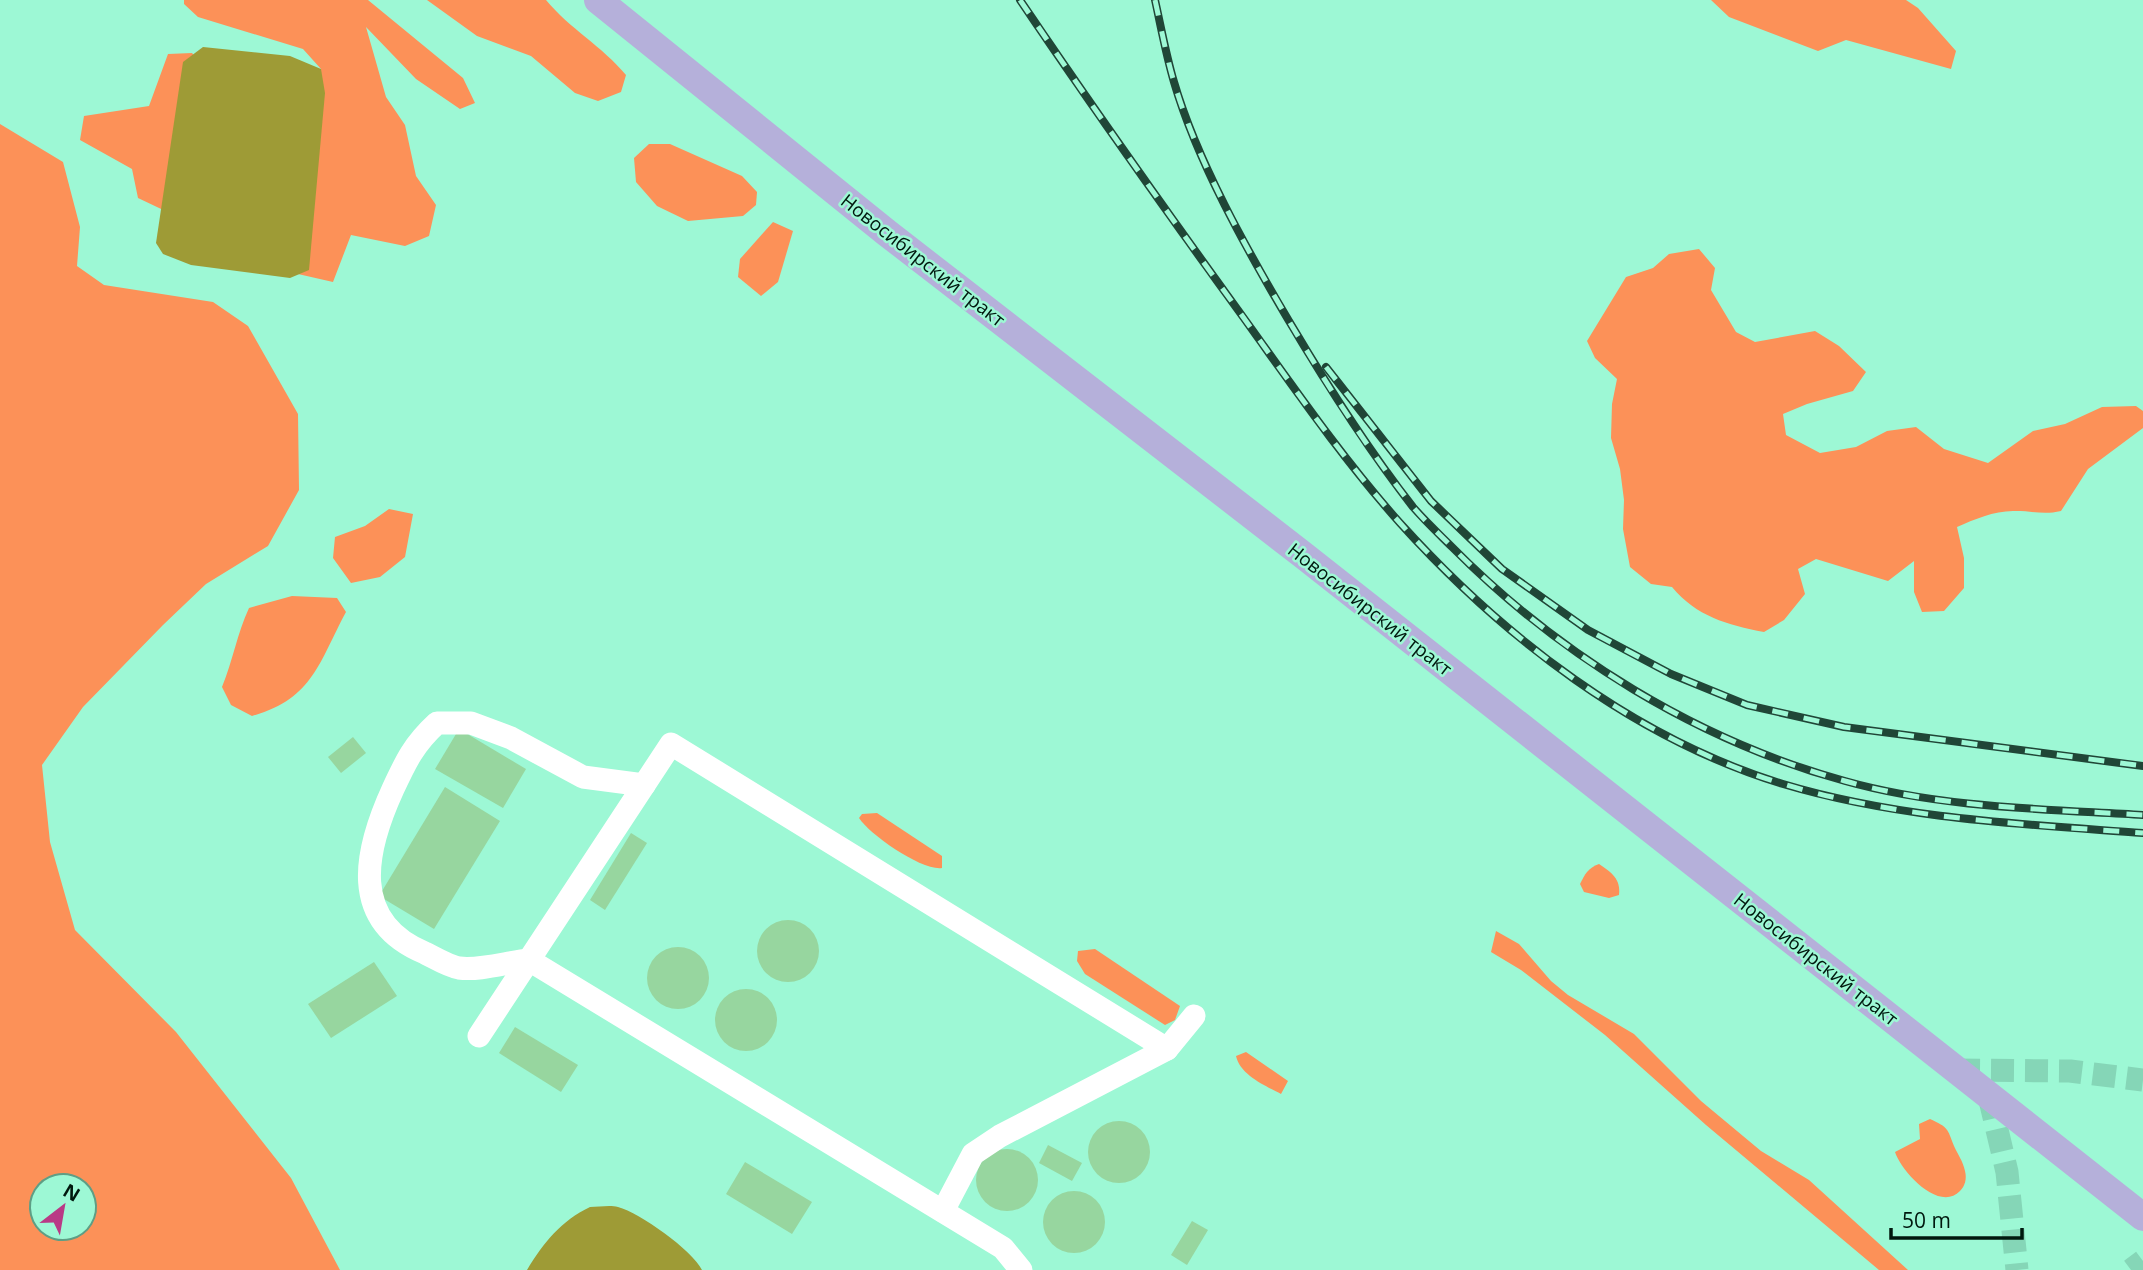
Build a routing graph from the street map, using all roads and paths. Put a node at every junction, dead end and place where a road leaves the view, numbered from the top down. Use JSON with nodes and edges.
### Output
{"nodes":[{"id":1,"x":598,"y":0,"type":"edge"},
{"id":2,"x":622,"y":0,"type":"edge"},
{"id":3,"x":841,"y":197,"type":"junction"},
{"id":4,"x":644,"y":785,"type":"junction"},
{"id":5,"x":529,"y":960,"type":"junction"},
{"id":6,"x":1194,"y":1016,"type":"dead end"},
{"id":7,"x":480,"y":1035,"type":"dead end"},
{"id":8,"x":1167,"y":1049,"type":"junction"},
{"id":9,"x":943,"y":1211,"type":"junction"},
{"id":10,"x":2143,"y":1217,"type":"edge"},
{"id":11,"x":1021,"y":1270,"type":"edge"}],
"edges":[{"from":1,"to":3,"type":"main road","name":"Новосибирский тракт"},
{"from":2,"to":3,"type":"main road"},
{"from":3,"to":10,"type":"main road","name":"Новосибирский тракт"},
{"from":4,"to":5,"type":"lane"},
{"from":4,"to":5,"type":"lane"},
{"from":4,"to":8,"type":"lane"},
{"from":5,"to":7,"type":"lane"},
{"from":5,"to":9,"type":"lane"},
{"from":6,"to":8,"type":"lane"},
{"from":8,"to":9,"type":"lane"},
{"from":9,"to":11,"type":"lane"}]}
